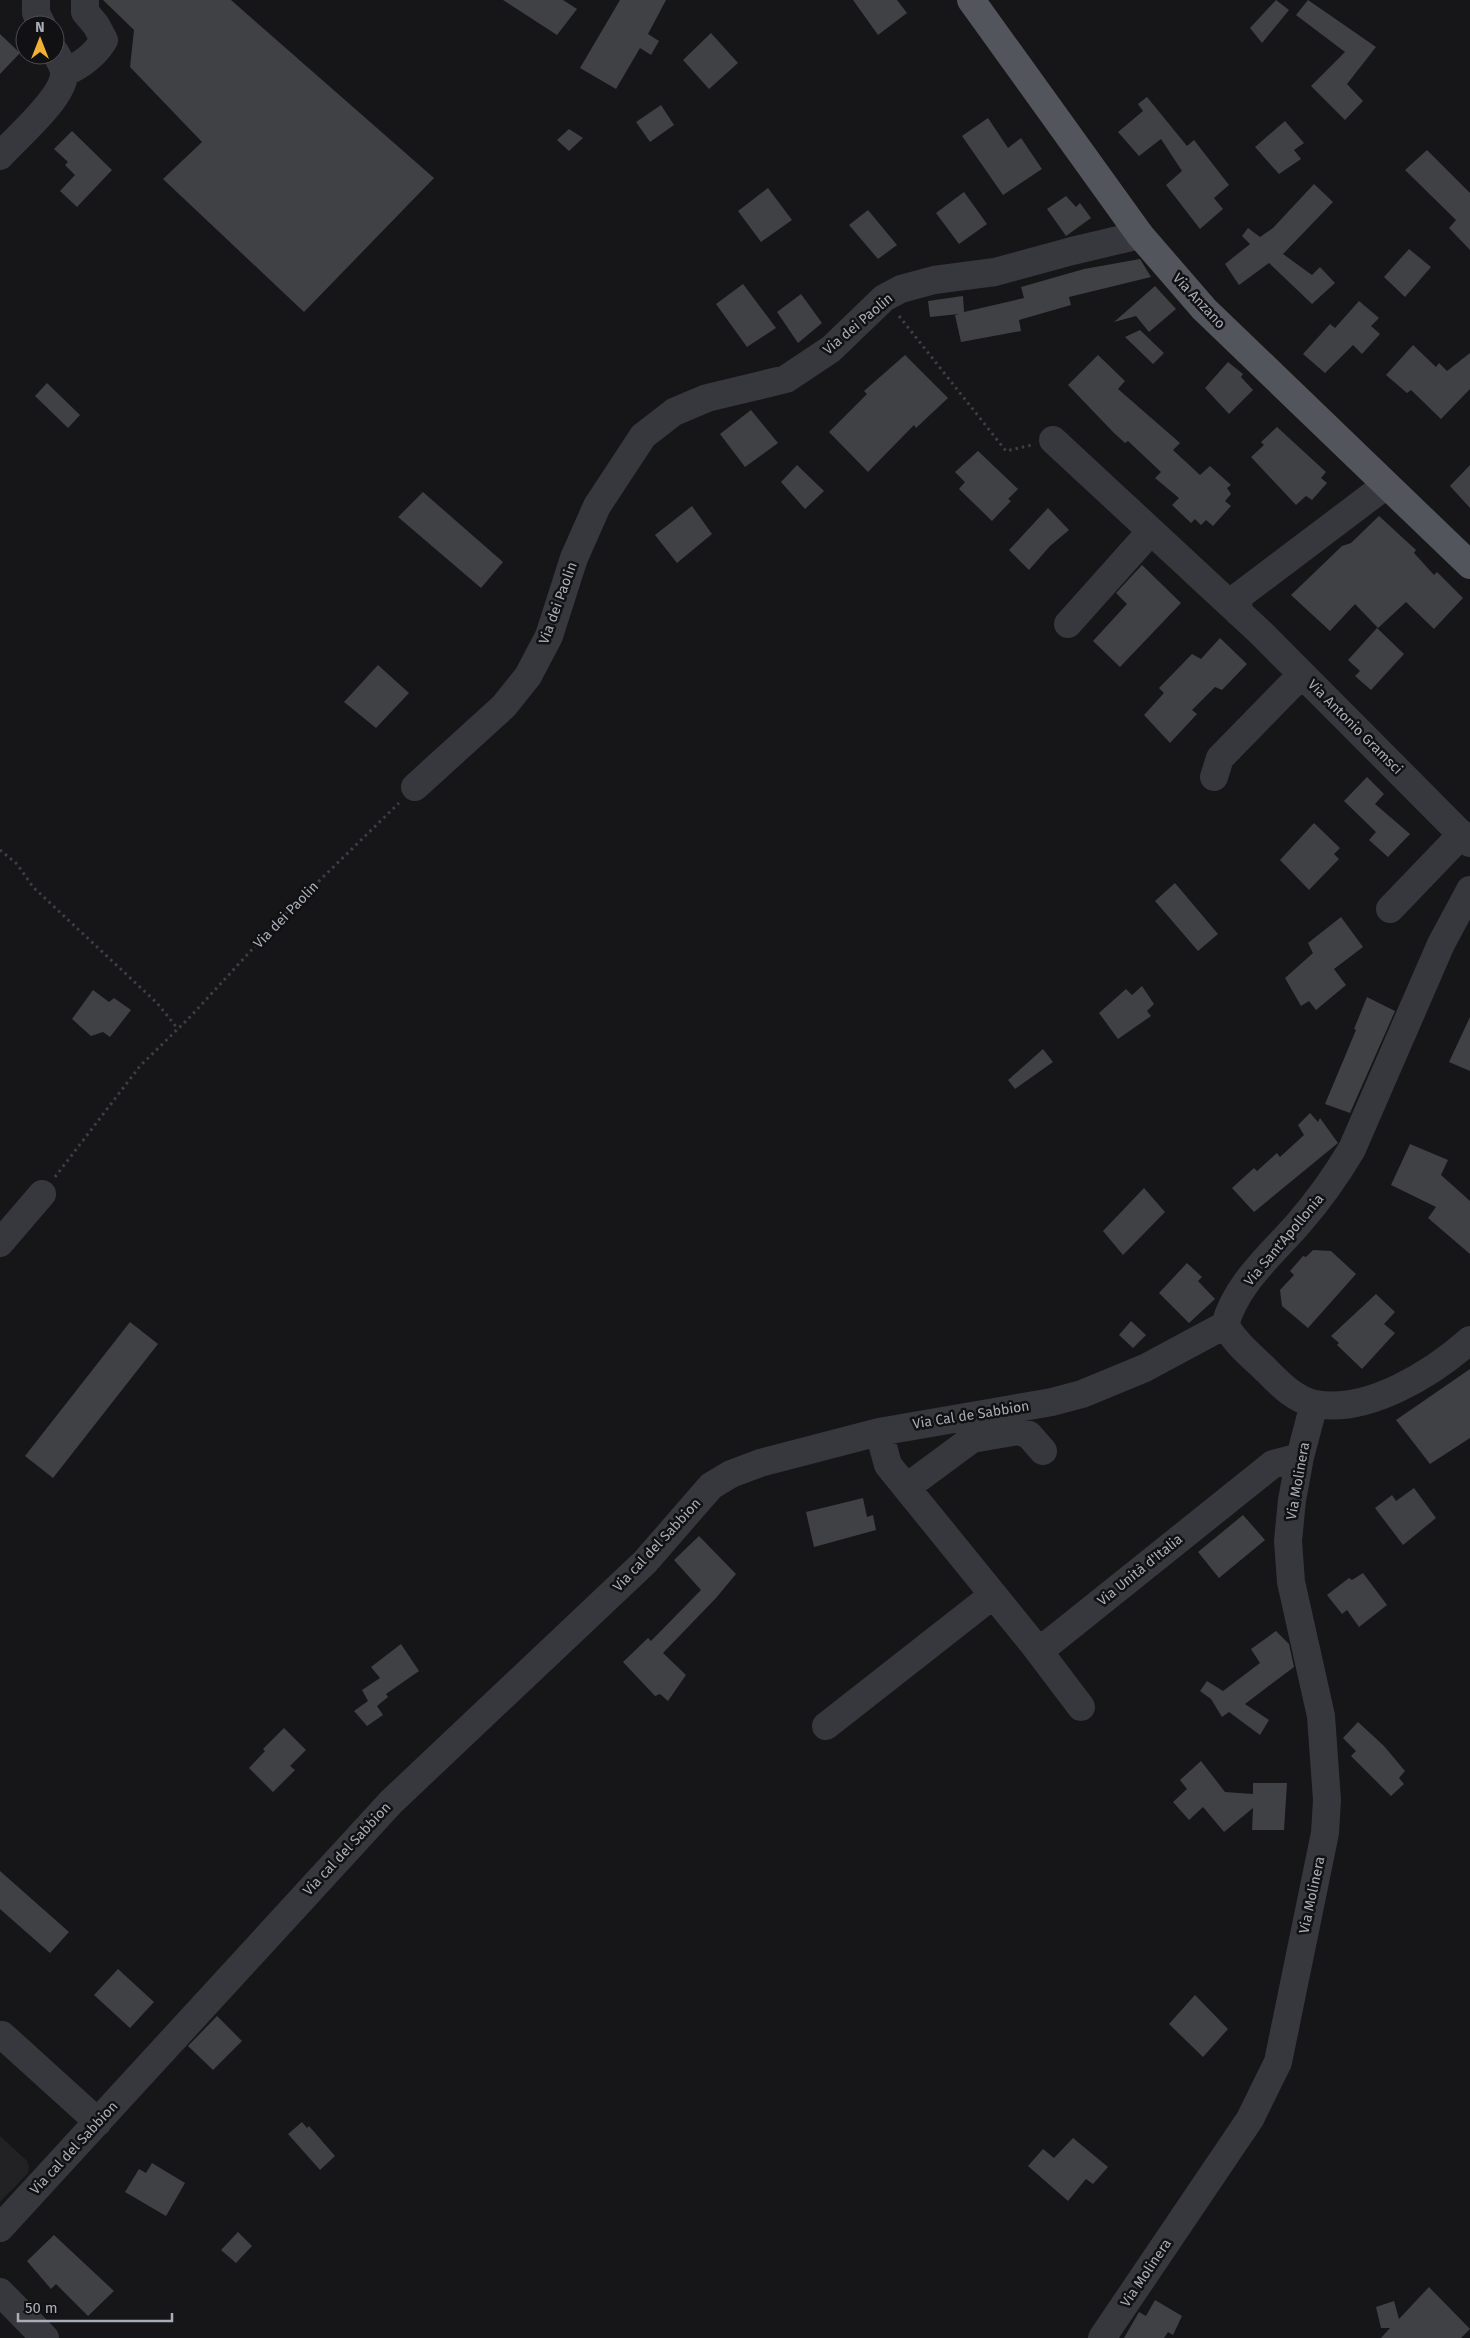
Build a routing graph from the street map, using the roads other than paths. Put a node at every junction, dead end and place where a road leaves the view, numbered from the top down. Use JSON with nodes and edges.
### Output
{"nodes":[{"id":1,"x":36,"y":0,"type":"edge"},
{"id":2,"x":85,"y":0,"type":"edge"},
{"id":3,"x":971,"y":0,"type":"edge"},
{"id":4,"x":37,"y":15,"type":"edge"},
{"id":5,"x":65,"y":64,"type":"edge"},
{"id":6,"x":60,"y":65,"type":"edge"},
{"id":7,"x":0,"y":156,"type":"edge"},
{"id":8,"x":1140,"y":235,"type":"junction"},
{"id":9,"x":1053,"y":440,"type":"road end"},
{"id":10,"x":1386,"y":485,"type":"junction"},
{"id":11,"x":1151,"y":531,"type":"junction"},
{"id":12,"x":1470,"y":565,"type":"edge"},
{"id":13,"x":1238,"y":612,"type":"junction"},
{"id":14,"x":1068,"y":624,"type":"dead end"},
{"id":15,"x":1302,"y":674,"type":"junction"},
{"id":16,"x":1214,"y":776,"type":"dead end"},
{"id":17,"x":415,"y":787,"type":"road end"},
{"id":18,"x":1466,"y":839,"type":"edge"},
{"id":19,"x":1470,"y":890,"type":"edge"},
{"id":20,"x":1390,"y":909,"type":"dead end"},
{"id":21,"x":42,"y":1194,"type":"road end"},
{"id":22,"x":0,"y":1244,"type":"edge"},
{"id":23,"x":1224,"y":1325,"type":"junction"},
{"id":24,"x":1470,"y":1340,"type":"edge"},
{"id":25,"x":1314,"y":1404,"type":"junction"},
{"id":26,"x":879,"y":1432,"type":"junction"},
{"id":27,"x":1043,"y":1451,"type":"dead end"},
{"id":28,"x":1300,"y":1457,"type":"junction"},
{"id":29,"x":711,"y":1486,"type":"joint"},
{"id":30,"x":906,"y":1487,"type":"junction"},
{"id":31,"x":993,"y":1595,"type":"junction"},
{"id":32,"x":1034,"y":1645,"type":"junction"},
{"id":33,"x":1081,"y":1707,"type":"dead end"},
{"id":34,"x":826,"y":1726,"type":"dead end"},
{"id":35,"x":2,"y":2035,"type":"dead end"},
{"id":36,"x":98,"y":2122,"type":"junction"},
{"id":37,"x":0,"y":2228,"type":"edge"},
{"id":38,"x":0,"y":2292,"type":"edge"},
{"id":39,"x":45,"y":2338,"type":"edge"},
{"id":40,"x":1102,"y":2338,"type":"edge"}],
"edges":[{"from":1,"to":4,"type":"street"},
{"from":2,"to":5,"type":"street"},
{"from":3,"to":8,"type":"main road","name":"Via Anzano"},
{"from":6,"to":7,"type":"street"},
{"from":8,"to":10,"type":"main road","name":"Via Anzano"},
{"from":8,"to":17,"type":"street","name":"Via dei Paolin"},
{"from":9,"to":11,"type":"street","name":"Via Antonio Gramsci"},
{"from":10,"to":12,"type":"main road","name":"Via Anzano"},
{"from":10,"to":13,"type":"street"},
{"from":11,"to":13,"type":"street","name":"Via Antonio Gramsci"},
{"from":11,"to":14,"type":"street"},
{"from":13,"to":15,"type":"street","name":"Via Antonio Gramsci"},
{"from":15,"to":16,"type":"street"},
{"from":15,"to":18,"type":"street","name":"Via Antonio Gramsci"},
{"from":18,"to":20,"type":"street"},
{"from":19,"to":23,"type":"street","name":"Via Sant'Apollonia"},
{"from":21,"to":22,"type":"street"},
{"from":23,"to":25,"type":"street"},
{"from":23,"to":26,"type":"street","name":"Via Cal de Sabbion"},
{"from":24,"to":25,"type":"street"},
{"from":25,"to":28,"type":"street","name":"Via Molinera"},
{"from":26,"to":29,"type":"street","name":"Via Cal de Sabbion"},
{"from":26,"to":30,"type":"street"},
{"from":27,"to":30,"type":"street"},
{"from":28,"to":32,"type":"street","name":"Via Unità d'Italia"},
{"from":28,"to":40,"type":"street","name":"Via Molinera"},
{"from":29,"to":36,"type":"street","name":"Via cal del Sabbion"},
{"from":30,"to":31,"type":"street"},
{"from":31,"to":32,"type":"street"},
{"from":31,"to":34,"type":"street"},
{"from":32,"to":33,"type":"street"},
{"from":35,"to":36,"type":"street"},
{"from":36,"to":37,"type":"street","name":"Via cal del Sabbion"},
{"from":38,"to":39,"type":"street"}]}
